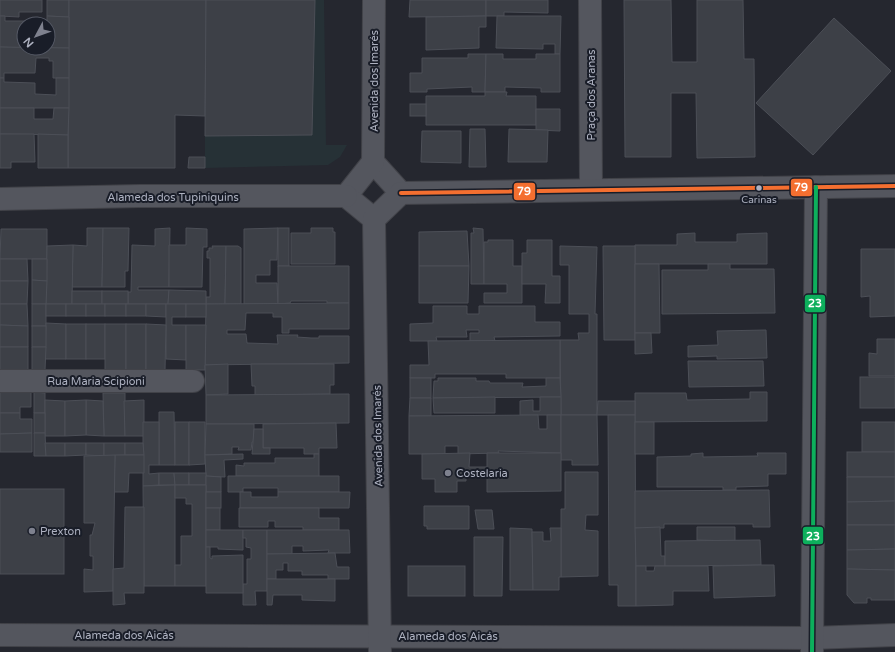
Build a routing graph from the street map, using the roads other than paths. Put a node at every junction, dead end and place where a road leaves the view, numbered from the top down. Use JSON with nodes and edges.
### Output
{"nodes":[{"id":1,"x":374,"y":0,"type":"edge"},
{"id":2,"x":590,"y":0,"type":"edge"},
{"id":3,"x":373,"y":162,"type":"junction"},
{"id":4,"x":895,"y":186,"type":"edge"},
{"id":5,"x":816,"y":187,"type":"junction"},
{"id":6,"x":591,"y":190,"type":"junction"},
{"id":7,"x":401,"y":193,"type":"junction"},
{"id":8,"x":346,"y":196,"type":"junction"},
{"id":9,"x":0,"y":199,"type":"edge"},
{"id":10,"x":374,"y":219,"type":"junction"},
{"id":11,"x":0,"y":380,"type":"edge"},
{"id":12,"x":193,"y":381,"type":"dead end"},
{"id":13,"x":0,"y":635,"type":"edge"},
{"id":14,"x":895,"y":635,"type":"edge"},
{"id":15,"x":380,"y":644,"type":"edge"},
{"id":16,"x":812,"y":645,"type":"edge"}],
"edges":[{"from":1,"to":3,"type":"street","name":"Avenida dos Imarés"},
{"from":2,"to":6,"type":"street","name":"Praça dos Aranas"},
{"from":3,"to":7,"type":"street"},
{"from":3,"to":8,"type":"street"},
{"from":4,"to":5,"type":"street"},
{"from":5,"to":6,"type":"street"},
{"from":5,"to":16,"type":"street"},
{"from":6,"to":7,"type":"street"},
{"from":7,"to":10,"type":"street"},
{"from":8,"to":9,"type":"street","name":"Alameda dos Tupiniquins"},
{"from":8,"to":10,"type":"street"},
{"from":10,"to":15,"type":"street","name":"Avenida dos Imarés"},
{"from":11,"to":12,"type":"street","name":"Rua Maria Scipioni"},
{"from":13,"to":15,"type":"street","name":"Alameda dos Aicás"},
{"from":14,"to":16,"type":"street","name":"Alameda dos Aicás"},
{"from":15,"to":16,"type":"street","name":"Alameda dos Aicás"}]}
